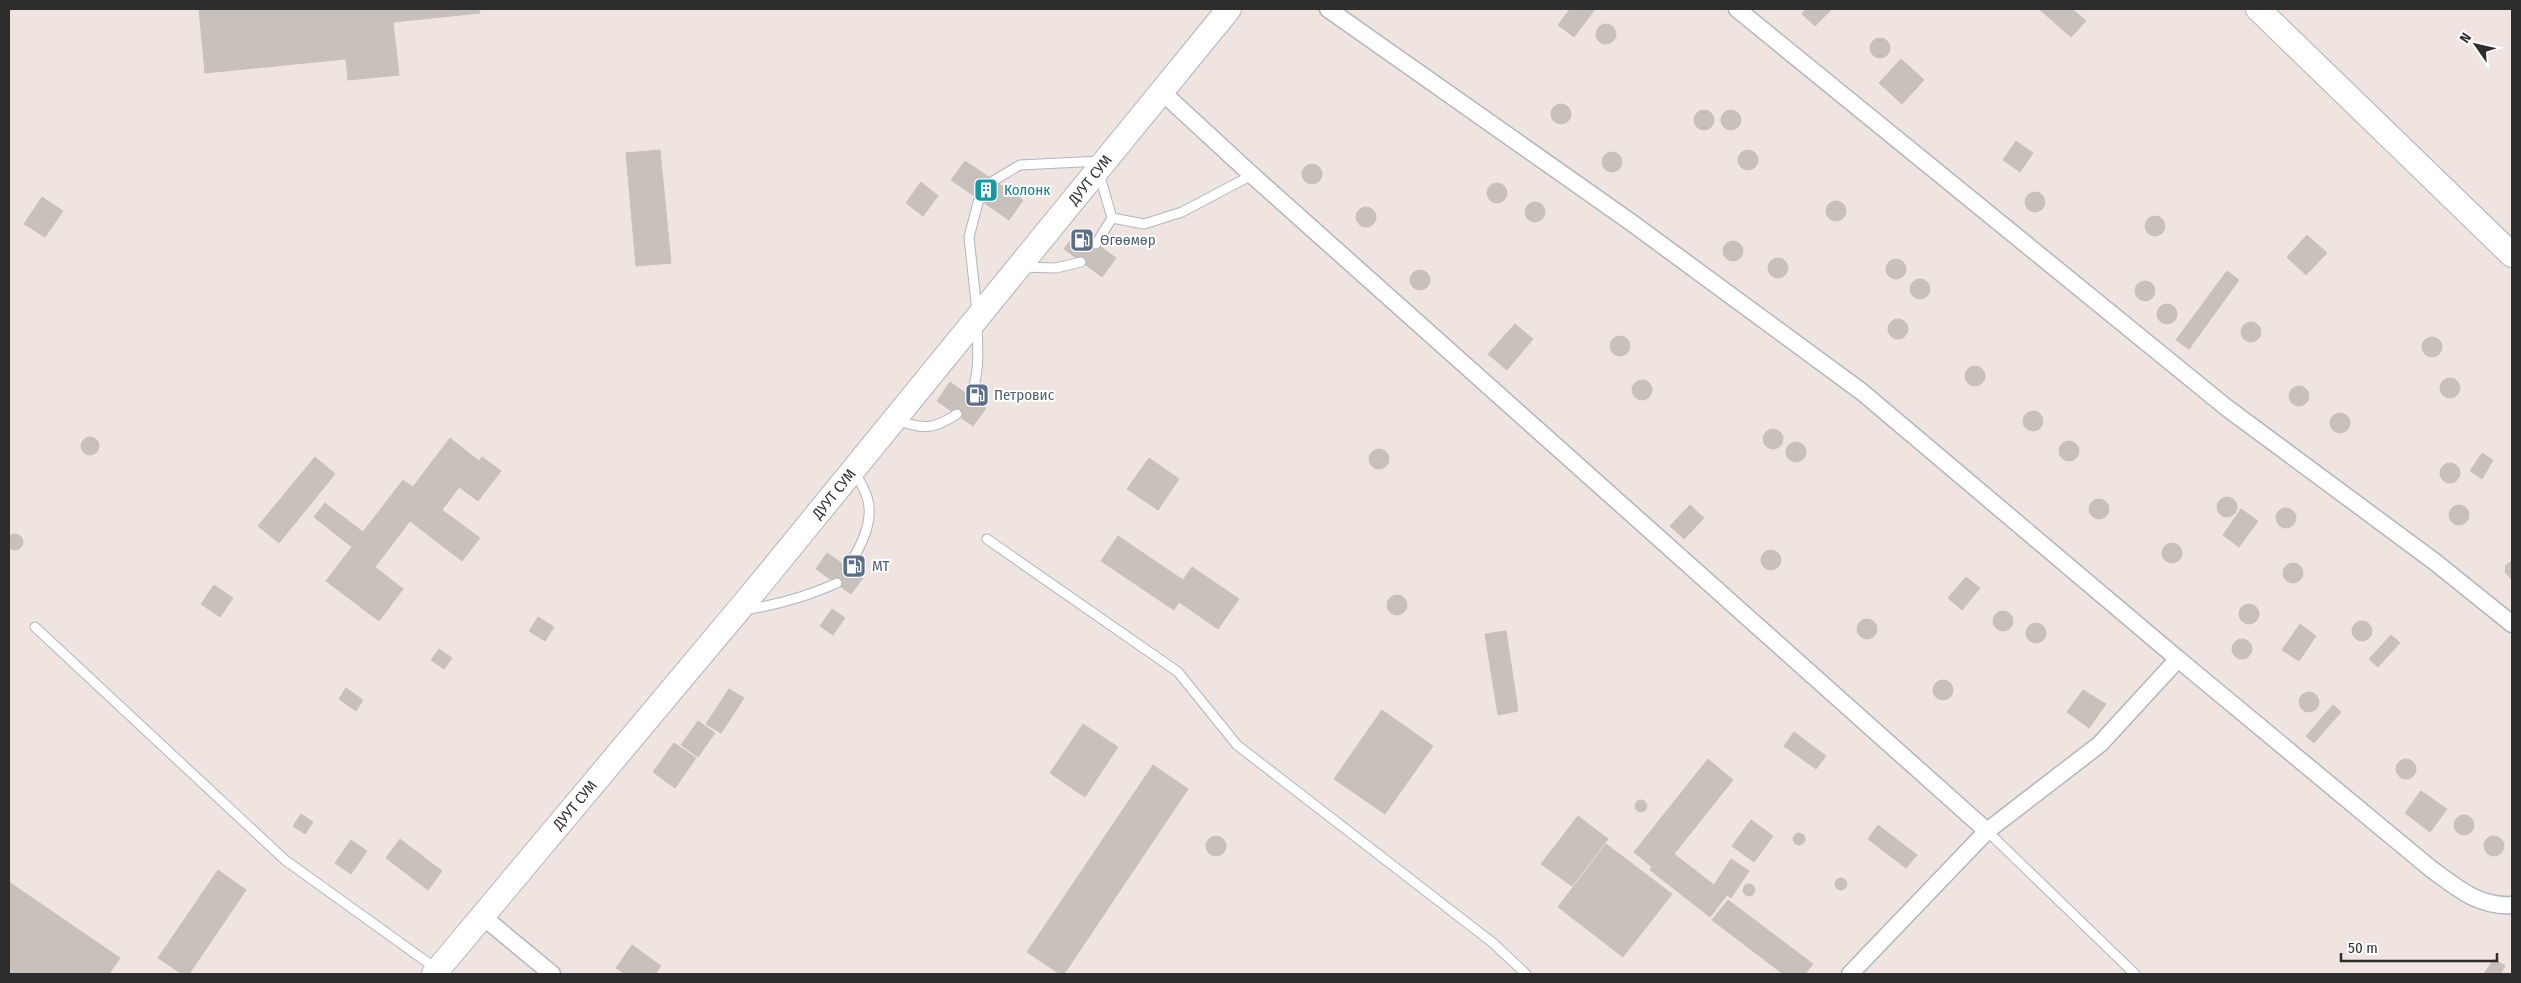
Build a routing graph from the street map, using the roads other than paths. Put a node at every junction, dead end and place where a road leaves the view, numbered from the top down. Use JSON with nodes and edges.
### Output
{"nodes":[{"id":1,"x":1229,"y":9,"type":"edge"},
{"id":2,"x":1328,"y":9,"type":"edge"},
{"id":3,"x":1736,"y":9,"type":"edge"},
{"id":4,"x":2258,"y":9,"type":"edge"},
{"id":5,"x":1162,"y":92,"type":"junction"},
{"id":6,"x":1102,"y":165,"type":"junction"},
{"id":7,"x":1252,"y":174,"type":"junction"},
{"id":8,"x":993,"y":181,"type":"dead end"},
{"id":9,"x":979,"y":200,"type":"dead end"},
{"id":10,"x":1112,"y":218,"type":"junction"},
{"id":11,"x":1096,"y":244,"type":"dead end"},
{"id":12,"x":2512,"y":255,"type":"edge"},
{"id":13,"x":1081,"y":262,"type":"dead end"},
{"id":14,"x":1019,"y":267,"type":"junction"},
{"id":15,"x":977,"y":318,"type":"junction"},
{"id":16,"x":970,"y":397,"type":"dead end"},
{"id":17,"x":958,"y":414,"type":"dead end"},
{"id":18,"x":895,"y":419,"type":"junction"},
{"id":19,"x":854,"y":469,"type":"junction"},
{"id":20,"x":987,"y":540,"type":"dead end"},
{"id":21,"x":848,"y":567,"type":"dead end"},
{"id":22,"x":836,"y":584,"type":"dead end"},
{"id":23,"x":738,"y":611,"type":"junction"},
{"id":24,"x":2512,"y":624,"type":"edge"},
{"id":25,"x":35,"y":627,"type":"dead end"},
{"id":26,"x":2178,"y":659,"type":"junction"},
{"id":27,"x":1987,"y":831,"type":"junction"},
{"id":28,"x":2512,"y":906,"type":"edge"},
{"id":29,"x":482,"y":916,"type":"junction"},
{"id":30,"x":436,"y":972,"type":"edge"},
{"id":31,"x":552,"y":974,"type":"edge"},
{"id":32,"x":1526,"y":974,"type":"edge"},
{"id":33,"x":1850,"y":974,"type":"edge"},
{"id":34,"x":2135,"y":974,"type":"edge"}],
"edges":[{"from":1,"to":5,"type":"main road","name":"ДУУТ СУМ"},
{"from":2,"to":26,"type":"street"},
{"from":3,"to":24,"type":"street"},
{"from":4,"to":12,"type":"main road"},
{"from":5,"to":6,"type":"main road","name":"ДУУТ СУМ"},
{"from":5,"to":7,"type":"street"},
{"from":6,"to":8,"type":"lane"},
{"from":6,"to":10,"type":"lane"},
{"from":6,"to":14,"type":"main road","name":"ДУУТ СУМ"},
{"from":7,"to":10,"type":"lane"},
{"from":7,"to":27,"type":"street"},
{"from":9,"to":15,"type":"lane"},
{"from":10,"to":11,"type":"lane"},
{"from":13,"to":14,"type":"lane"},
{"from":14,"to":15,"type":"main road","name":"ДУУТ СУМ"},
{"from":15,"to":16,"type":"lane"},
{"from":15,"to":18,"type":"main road","name":"ДУУТ СУМ"},
{"from":17,"to":18,"type":"lane"},
{"from":18,"to":19,"type":"main road","name":"ДУУТ СУМ"},
{"from":19,"to":21,"type":"lane"},
{"from":19,"to":23,"type":"main road","name":"ДУУТ СУМ"},
{"from":20,"to":32,"type":"lane"},
{"from":22,"to":23,"type":"lane"},
{"from":23,"to":29,"type":"main road","name":"ДУУТ СУМ"},
{"from":25,"to":30,"type":"lane"},
{"from":26,"to":27,"type":"street"},
{"from":26,"to":28,"type":"street"},
{"from":27,"to":33,"type":"street"},
{"from":27,"to":34,"type":"lane"},
{"from":29,"to":30,"type":"main road","name":"ДУУТ СУМ"},
{"from":29,"to":31,"type":"street"}]}
